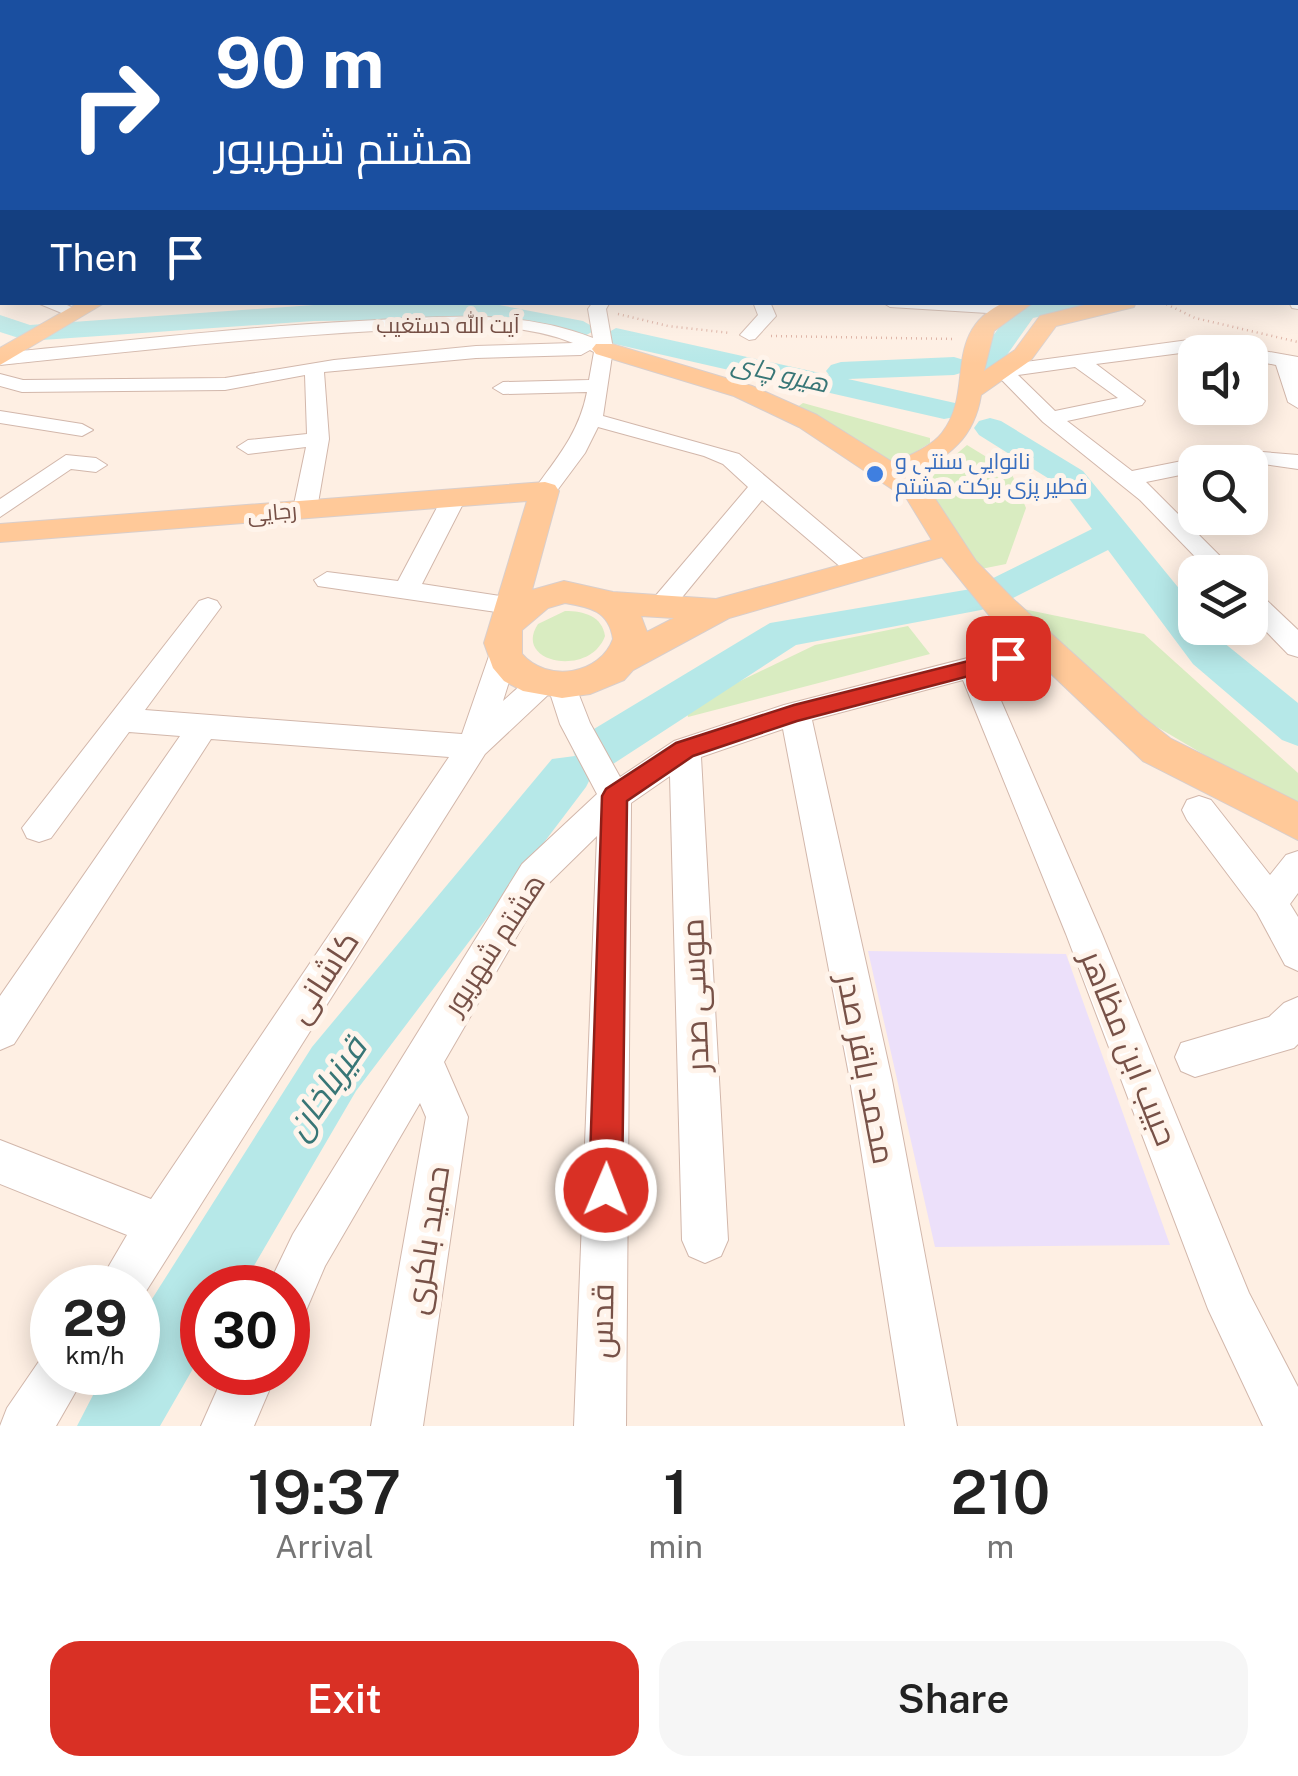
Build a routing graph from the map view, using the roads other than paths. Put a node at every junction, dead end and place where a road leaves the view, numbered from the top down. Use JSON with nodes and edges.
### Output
{"nodes":[{"id":1,"x":594,"y":305,"type":"edge"},
{"id":2,"x":762,"y":305,"type":"edge"},
{"id":3,"x":983,"y":305,"type":"edge"},
{"id":4,"x":1113,"y":305,"type":"edge"},
{"id":5,"x":1014,"y":306,"type":"edge"},
{"id":6,"x":85,"y":308,"type":"edge"},
{"id":7,"x":749,"y":336,"type":"road end"},
{"id":8,"x":602,"y":344,"type":"junction"},
{"id":9,"x":1178,"y":346,"type":"edge"},
{"id":10,"x":4,"y":356,"type":"edge"},
{"id":11,"x":1078,"y":360,"type":"junction"},
{"id":12,"x":1291,"y":362,"type":"edge"},
{"id":13,"x":1013,"y":363,"type":"junction"},
{"id":14,"x":314,"y":368,"type":"junction"},
{"id":15,"x":0,"y":380,"type":"edge"},
{"id":16,"x":22,"y":386,"type":"junction"},
{"id":17,"x":596,"y":386,"type":"junction"},
{"id":18,"x":503,"y":388,"type":"dead end"},
{"id":19,"x":971,"y":391,"type":"junction"},
{"id":20,"x":1298,"y":402,"type":"edge"},
{"id":21,"x":0,"y":404,"type":"edge"},
{"id":22,"x":0,"y":416,"type":"edge"},
{"id":23,"x":1050,"y":418,"type":"junction"},
{"id":24,"x":592,"y":419,"type":"junction"},
{"id":25,"x":82,"y":430,"type":"dead end"},
{"id":26,"x":318,"y":440,"type":"junction"},
{"id":27,"x":248,"y":446,"type":"dead end"},
{"id":28,"x":1268,"y":460,"type":"edge"},
{"id":29,"x":1298,"y":462,"type":"edge"},
{"id":30,"x":96,"y":466,"type":"dead end"},
{"id":31,"x":1178,"y":468,"type":"edge"},
{"id":32,"x":894,"y":475,"type":"junction"},
{"id":33,"x":1127,"y":479,"type":"junction"},
{"id":34,"x":761,"y":487,"type":"junction"},
{"id":35,"x":545,"y":491,"type":"junction"},
{"id":36,"x":454,"y":498,"type":"junction"},
{"id":37,"x":305,"y":509,"type":"junction"},
{"id":38,"x":0,"y":510,"type":"edge"},
{"id":39,"x":0,"y":533,"type":"edge"},
{"id":40,"x":1206,"y":555,"type":"edge"},
{"id":41,"x":957,"y":557,"type":"junction"},
{"id":42,"x":859,"y":569,"type":"junction"},
{"id":43,"x":518,"y":572,"type":"junction"},
{"id":44,"x":327,"y":580,"type":"dead end"},
{"id":45,"x":406,"y":591,"type":"junction"},
{"id":46,"x":564,"y":592,"type":"junction"},
{"id":47,"x":613,"y":603,"type":"junction"},
{"id":48,"x":661,"y":606,"type":"junction"},
{"id":49,"x":208,"y":607,"type":"dead end"},
{"id":50,"x":717,"y":610,"type":"junction"},
{"id":51,"x":1268,"y":616,"type":"edge"},
{"id":52,"x":507,"y":627,"type":"junction"},
{"id":53,"x":1297,"y":645,"type":"edge"},
{"id":54,"x":1042,"y":649,"type":"junction"},
{"id":55,"x":624,"y":660,"type":"junction"},
{"id":56,"x":972,"y":668,"type":"junction"},
{"id":57,"x":552,"y":683,"type":"junction"},
{"id":58,"x":794,"y":714,"type":"junction"},
{"id":59,"x":120,"y":720,"type":"junction"},
{"id":60,"x":203,"y":726,"type":"junction"},
{"id":61,"x":473,"y":747,"type":"junction"},
{"id":62,"x":685,"y":750,"type":"junction"},
{"id":63,"x":615,"y":796,"type":"junction"},
{"id":64,"x":1199,"y":810,"type":"dead end"},
{"id":65,"x":1298,"y":822,"type":"edge"},
{"id":66,"x":40,"y":828,"type":"dead end"},
{"id":67,"x":1298,"y":866,"type":"edge"},
{"id":68,"x":1270,"y":902,"type":"junction"},
{"id":69,"x":1298,"y":953,"type":"edge"},
{"id":70,"x":1298,"y":1017,"type":"edge"},
{"id":71,"x":0,"y":1030,"type":"edge"},
{"id":72,"x":1194,"y":1057,"type":"dead end"},
{"id":73,"x":422,"y":1058,"type":"junction"},
{"id":74,"x":0,"y":1162,"type":"edge"},
{"id":75,"x":161,"y":1226,"type":"junction"},
{"id":76,"x":705,"y":1240,"type":"dead end"},
{"id":77,"x":135,"y":1265,"type":"edge"},
{"id":78,"x":302,"y":1265,"type":"edge"},
{"id":79,"x":47,"y":1395,"type":"edge"},
{"id":80,"x":241,"y":1395,"type":"edge"},
{"id":81,"x":26,"y":1426,"type":"edge"},
{"id":82,"x":226,"y":1426,"type":"edge"},
{"id":83,"x":397,"y":1426,"type":"edge"},
{"id":84,"x":600,"y":1426,"type":"edge"},
{"id":85,"x":931,"y":1426,"type":"edge"},
{"id":86,"x":1290,"y":1426,"type":"edge"}],
"edges":[{"from":1,"to":8,"type":"street"},
{"from":2,"to":7,"type":"street"},
{"from":3,"to":5,"type":"street"},
{"from":4,"to":13,"type":"main road"},
{"from":5,"to":19,"type":"main road"},
{"from":6,"to":10,"type":"main road"},
{"from":8,"to":10,"type":"street","name":"آیت الله دستغیب"},
{"from":8,"to":14,"type":"street"},
{"from":8,"to":17,"type":"street"},
{"from":8,"to":32,"type":"main road","name":"آیت الله دستغیب"},
{"from":9,"to":11,"type":"street"},
{"from":11,"to":13,"type":"street"},
{"from":11,"to":23,"type":"street"},
{"from":12,"to":20,"type":"street"},
{"from":13,"to":19,"type":"main road"},
{"from":13,"to":23,"type":"street"},
{"from":14,"to":16,"type":"street"},
{"from":14,"to":26,"type":"street"},
{"from":15,"to":16,"type":"street"},
{"from":16,"to":21,"type":"street"},
{"from":17,"to":18,"type":"street"},
{"from":17,"to":24,"type":"street"},
{"from":19,"to":32,"type":"main road"},
{"from":22,"to":25,"type":"street"},
{"from":23,"to":33,"type":"street"},
{"from":24,"to":34,"type":"street"},
{"from":24,"to":35,"type":"street"},
{"from":26,"to":27,"type":"street"},
{"from":26,"to":37,"type":"street"},
{"from":28,"to":29,"type":"street"},
{"from":30,"to":38,"type":"street"},
{"from":31,"to":33,"type":"street"},
{"from":32,"to":41,"type":"main road","name":"آیت الله دستغیب"},
{"from":33,"to":40,"type":"street"},
{"from":34,"to":42,"type":"street"},
{"from":34,"to":48,"type":"street"},
{"from":35,"to":36,"type":"main road","name":"رجایی"},
{"from":35,"to":43,"type":"main road"},
{"from":36,"to":37,"type":"main road","name":"رجایی"},
{"from":36,"to":45,"type":"street"},
{"from":37,"to":39,"type":"main road","name":"رجایی"},
{"from":41,"to":42,"type":"main road"},
{"from":41,"to":54,"type":"main road","name":"آیت الله دستغیب"},
{"from":42,"to":50,"type":"main road"},
{"from":43,"to":46,"type":"main road"},
{"from":43,"to":52,"type":"main road"},
{"from":44,"to":45,"type":"street"},
{"from":45,"to":52,"type":"street"},
{"from":46,"to":47,"type":"main road"},
{"from":46,"to":52,"type":"main road"},
{"from":47,"to":48,"type":"main road"},
{"from":47,"to":55,"type":"main road"},
{"from":48,"to":50,"type":"main road"},
{"from":49,"to":59,"type":"street"},
{"from":50,"to":55,"type":"main road"},
{"from":51,"to":53,"type":"street"},
{"from":52,"to":57,"type":"main road"},
{"from":52,"to":61,"type":"street","name":"کاشانی"},
{"from":54,"to":56,"type":"street","name":"هشتم شهریور"},
{"from":54,"to":65,"type":"main road"},
{"from":55,"to":57,"type":"main road"},
{"from":56,"to":58,"type":"street","name":"هشتم شهریور"},
{"from":56,"to":86,"type":"street","name":"حبیب ابن مظاهر"},
{"from":57,"to":61,"type":"street"},
{"from":57,"to":63,"type":"street"},
{"from":58,"to":62,"type":"street","name":"هشتم شهریور"},
{"from":58,"to":85,"type":"street","name":"محمد باقر صدر"},
{"from":59,"to":60,"type":"street"},
{"from":59,"to":66,"type":"street"},
{"from":60,"to":61,"type":"street"},
{"from":60,"to":71,"type":"street"},
{"from":61,"to":75,"type":"street","name":"کاشانی"},
{"from":62,"to":63,"type":"street","name":"هشتم شهریور"},
{"from":62,"to":76,"type":"street","name":"موسی صدر"},
{"from":63,"to":73,"type":"street","name":"هشتم شهریور"},
{"from":63,"to":84,"type":"street","name":"قدس"},
{"from":64,"to":68,"type":"street"},
{"from":67,"to":68,"type":"street"},
{"from":68,"to":69,"type":"street"},
{"from":70,"to":72,"type":"street"},
{"from":73,"to":78,"type":"street","name":"هشتم شهریور"},
{"from":73,"to":83,"type":"street","name":"حمید باکری"},
{"from":74,"to":75,"type":"street"},
{"from":75,"to":77,"type":"street","name":"کاشانی"},
{"from":79,"to":81,"type":"street"},
{"from":80,"to":82,"type":"street"}]}
